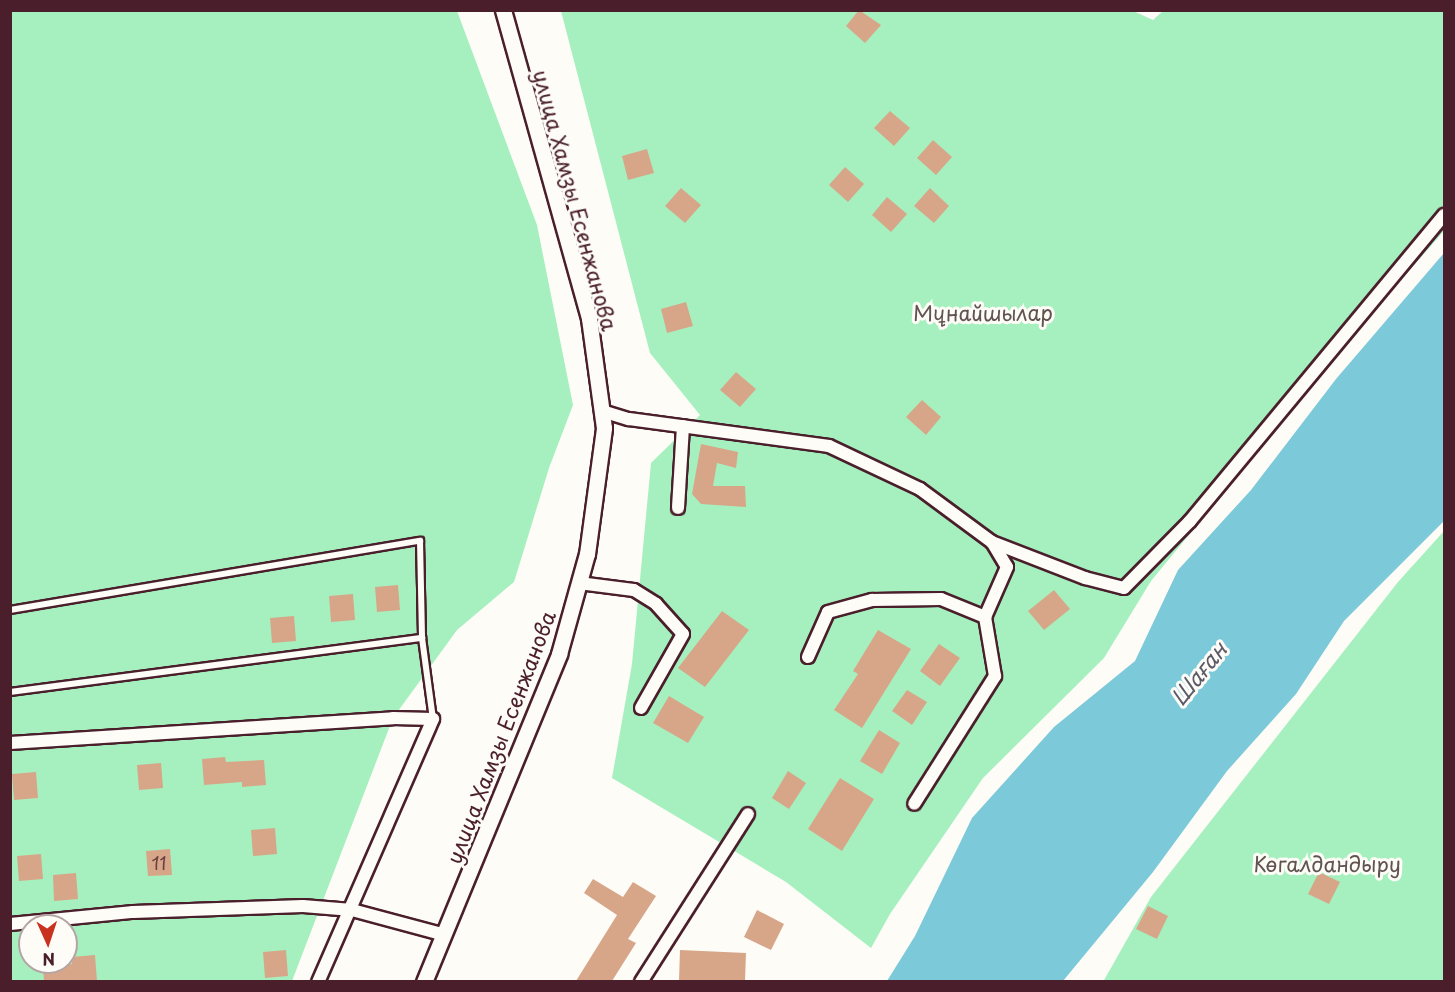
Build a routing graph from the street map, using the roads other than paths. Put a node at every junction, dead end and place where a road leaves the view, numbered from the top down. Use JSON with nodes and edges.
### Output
{"nodes":[{"id":1,"x":503,"y":10,"type":"edge"},
{"id":2,"x":1444,"y":215,"type":"edge"},
{"id":3,"x":602,"y":411,"type":"junction"},
{"id":4,"x":683,"y":426,"type":"junction"},
{"id":5,"x":678,"y":508,"type":"dead end"},
{"id":6,"x":993,"y":543,"type":"junction"},
{"id":7,"x":579,"y":583,"type":"junction"},
{"id":8,"x":10,"y":610,"type":"edge"},
{"id":9,"x":986,"y":617,"type":"junction"},
{"id":10,"x":422,"y":638,"type":"junction"},
{"id":11,"x":808,"y":657,"type":"dead end"},
{"id":12,"x":10,"y":692,"type":"edge"},
{"id":13,"x":640,"y":708,"type":"dead end"},
{"id":14,"x":433,"y":719,"type":"junction"},
{"id":15,"x":10,"y":743,"type":"edge"},
{"id":16,"x":914,"y":804,"type":"dead end"},
{"id":17,"x":748,"y":814,"type":"dead end"},
{"id":18,"x":352,"y":910,"type":"junction"},
{"id":19,"x":10,"y":924,"type":"edge"},
{"id":20,"x":445,"y":935,"type":"junction"},
{"id":21,"x":318,"y":981,"type":"edge"},
{"id":22,"x":424,"y":981,"type":"edge"},
{"id":23,"x":640,"y":981,"type":"edge"}],
"edges":[{"from":1,"to":3,"type":"street","name":"улица Хамзы Есенжанова"},
{"from":2,"to":6,"type":"street"},
{"from":3,"to":4,"type":"street"},
{"from":3,"to":7,"type":"street","name":"улица Хамзы Есенжанова"},
{"from":4,"to":5,"type":"street"},
{"from":4,"to":6,"type":"street"},
{"from":6,"to":9,"type":"street"},
{"from":7,"to":13,"type":"street"},
{"from":7,"to":20,"type":"street","name":"улица Хамзы Есенжанова"},
{"from":8,"to":10,"type":"lane"},
{"from":9,"to":11,"type":"street"},
{"from":9,"to":16,"type":"street"},
{"from":10,"to":12,"type":"lane"},
{"from":10,"to":14,"type":"lane"},
{"from":14,"to":15,"type":"street"},
{"from":14,"to":18,"type":"street"},
{"from":17,"to":23,"type":"street"},
{"from":18,"to":19,"type":"street"},
{"from":18,"to":20,"type":"street"},
{"from":18,"to":21,"type":"street"},
{"from":20,"to":22,"type":"street","name":"улица Хамзы Есенжанова"}]}
